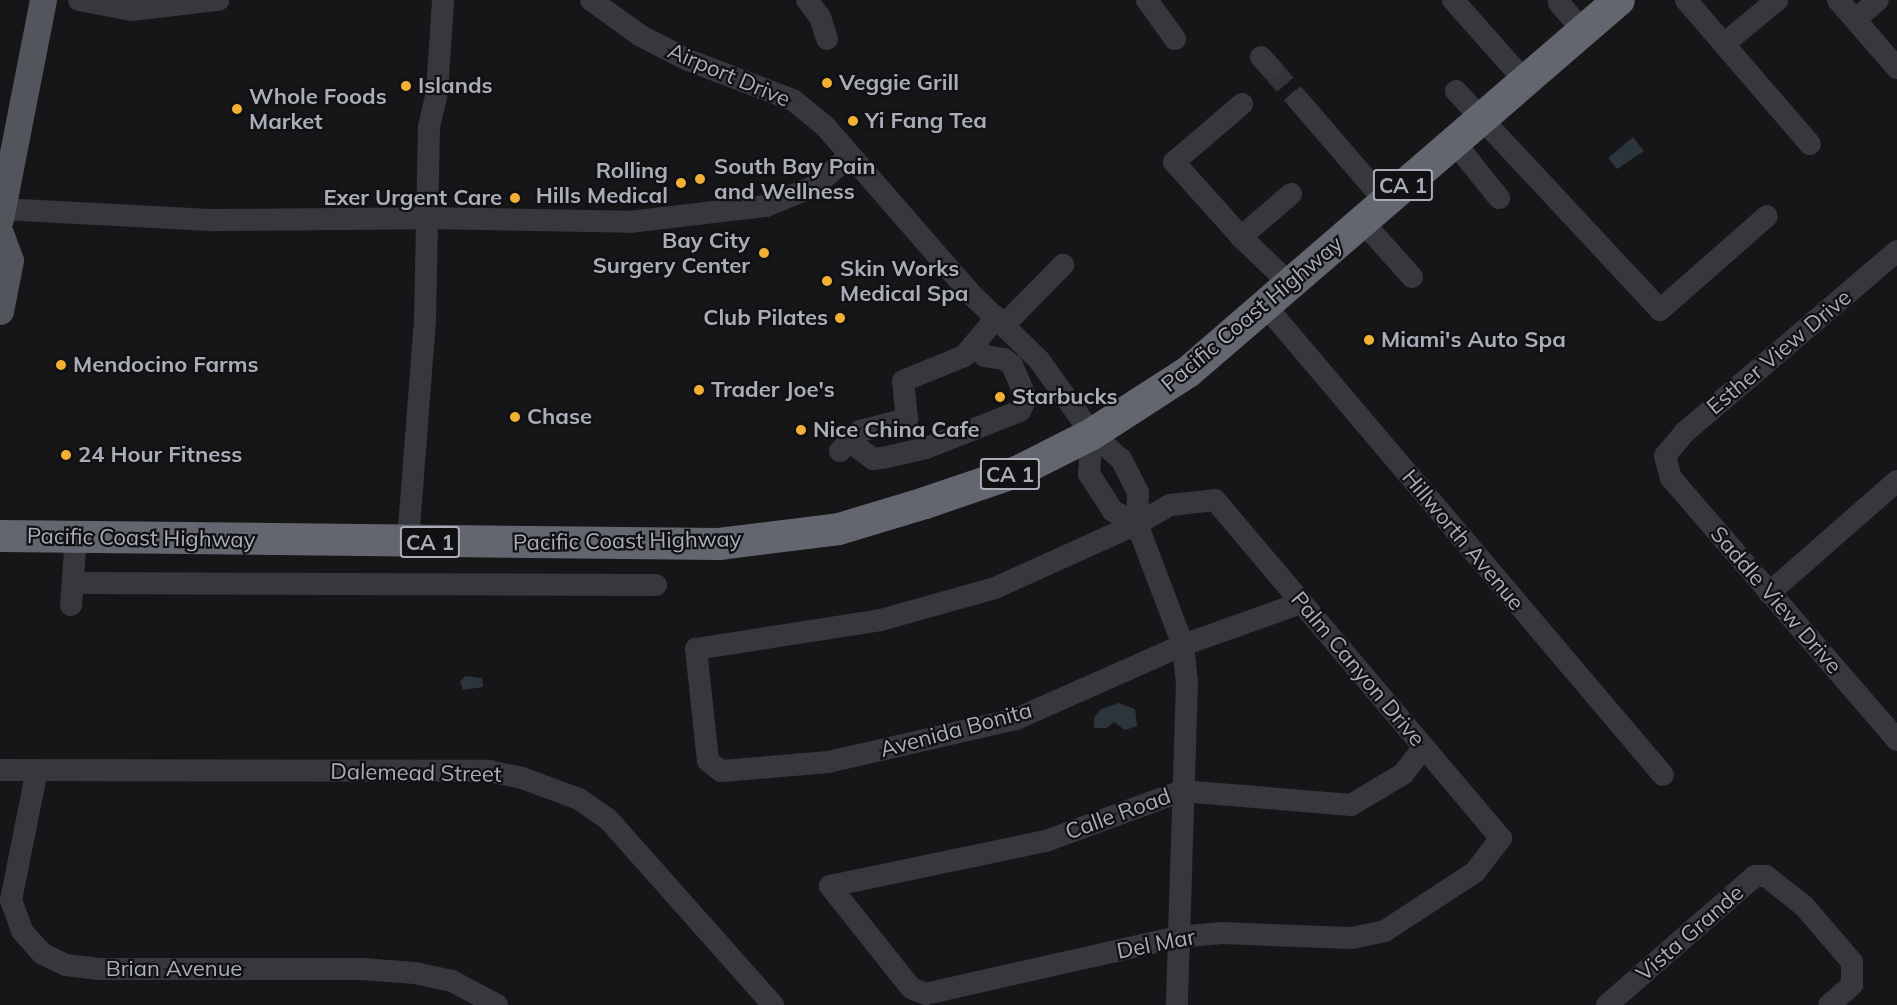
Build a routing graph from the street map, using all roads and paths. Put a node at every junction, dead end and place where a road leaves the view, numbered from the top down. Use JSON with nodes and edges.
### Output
{"nodes":[{"id":1,"x":43,"y":0,"type":"edge"},
{"id":2,"x":79,"y":0,"type":"edge"},
{"id":3,"x":218,"y":0,"type":"edge"},
{"id":4,"x":443,"y":0,"type":"edge"},
{"id":5,"x":591,"y":0,"type":"edge"},
{"id":6,"x":807,"y":0,"type":"edge"},
{"id":7,"x":1147,"y":0,"type":"edge"},
{"id":8,"x":1453,"y":0,"type":"edge"},
{"id":9,"x":1619,"y":0,"type":"edge"},
{"id":10,"x":1686,"y":0,"type":"edge"},
{"id":11,"x":1777,"y":0,"type":"edge"},
{"id":12,"x":1838,"y":0,"type":"edge"},
{"id":13,"x":1878,"y":0,"type":"edge"},
{"id":14,"x":1559,"y":3,"type":"dead end"},
{"id":15,"x":1855,"y":20,"type":"junction"},
{"id":16,"x":1583,"y":31,"type":"junction"},
{"id":17,"x":827,"y":39,"type":"dead end"},
{"id":18,"x":1175,"y":39,"type":"dead end"},
{"id":19,"x":1724,"y":44,"type":"junction"},
{"id":20,"x":1897,"y":68,"type":"edge"},
{"id":21,"x":1525,"y":81,"type":"junction"},
{"id":22,"x":1456,"y":91,"type":"dead end"},
{"id":23,"x":1299,"y":101,"type":"tunnel mouth"},
{"id":24,"x":1242,"y":104,"type":"dead end"},
{"id":25,"x":1483,"y":118,"type":"junction"},
{"id":26,"x":8,"y":134,"type":"edge"},
{"id":27,"x":1454,"y":142,"type":"junction"},
{"id":28,"x":1810,"y":144,"type":"dead end"},
{"id":29,"x":850,"y":156,"type":"junction"},
{"id":30,"x":1291,"y":194,"type":"dead end"},
{"id":31,"x":1499,"y":198,"type":"dead end"},
{"id":32,"x":1385,"y":201,"type":"junction"},
{"id":33,"x":1767,"y":216,"type":"dead end"},
{"id":34,"x":428,"y":218,"type":"junction"},
{"id":35,"x":1,"y":220,"type":"edge"},
{"id":36,"x":1362,"y":221,"type":"junction"},
{"id":37,"x":1241,"y":237,"type":"junction"},
{"id":38,"x":1897,"y":251,"type":"edge"},
{"id":39,"x":1063,"y":265,"type":"dead end"},
{"id":40,"x":1412,"y":277,"type":"dead end"},
{"id":41,"x":1289,"y":283,"type":"junction"},
{"id":42,"x":1264,"y":304,"type":"junction"},
{"id":43,"x":0,"y":311,"type":"edge"},
{"id":44,"x":1001,"y":321,"type":"junction"},
{"id":45,"x":973,"y":346,"type":"junction"},
{"id":46,"x":1092,"y":434,"type":"junction"},
{"id":47,"x":1665,"y":456,"type":"joint"},
{"id":48,"x":1897,"y":481,"type":"edge"},
{"id":49,"x":1137,"y":524,"type":"junction"},
{"id":50,"x":0,"y":536,"type":"edge"},
{"id":51,"x":76,"y":537,"type":"junction"},
{"id":52,"x":408,"y":541,"type":"junction"},
{"id":53,"x":656,"y":585,"type":"dead end"},
{"id":54,"x":1769,"y":593,"type":"junction"},
{"id":55,"x":1301,"y":603,"type":"junction"},
{"id":56,"x":1183,"y":645,"type":"junction"},
{"id":57,"x":1897,"y":740,"type":"edge"},
{"id":58,"x":1424,"y":747,"type":"junction"},
{"id":59,"x":0,"y":770,"type":"edge"},
{"id":60,"x":37,"y":770,"type":"junction"},
{"id":61,"x":1663,"y":775,"type":"dead end"},
{"id":62,"x":1182,"y":791,"type":"junction"},
{"id":63,"x":1501,"y":837,"type":"joint"},
{"id":64,"x":830,"y":886,"type":"joint"},
{"id":65,"x":1178,"y":937,"type":"junction"},
{"id":66,"x":497,"y":1005,"type":"edge"},
{"id":67,"x":773,"y":1005,"type":"edge"},
{"id":68,"x":1177,"y":1005,"type":"edge"},
{"id":69,"x":1607,"y":1005,"type":"edge"},
{"id":70,"x":1829,"y":1005,"type":"edge"}],
"edges":[{"from":1,"to":26,"type":"main road"},
{"from":2,"to":3,"type":"street"},
{"from":4,"to":34,"type":"street"},
{"from":5,"to":29,"type":"street","name":"Airport Drive"},
{"from":6,"to":17,"type":"street"},
{"from":7,"to":18,"type":"street"},
{"from":8,"to":21,"type":"street"},
{"from":9,"to":16,"type":"highway","name":"Pacific Coast Highway","number":"CA 1"},
{"from":10,"to":19,"type":"street"},
{"from":11,"to":19,"type":"street"},
{"from":12,"to":15,"type":"street"},
{"from":13,"to":15,"type":"street"},
{"from":14,"to":16,"type":"street"},
{"from":15,"to":20,"type":"street"},
{"from":16,"to":21,"type":"highway","name":"Pacific Coast Highway","number":"CA 1"},
{"from":19,"to":28,"type":"street"},
{"from":21,"to":25,"type":"highway","name":"Pacific Coast Highway","number":"CA 1"},
{"from":22,"to":25,"type":"street"},
{"from":23,"to":32,"type":"street"},
{"from":24,"to":37,"type":"street"},
{"from":25,"to":27,"type":"highway","name":"Pacific Coast Highway","number":"CA 1"},
{"from":25,"to":33,"type":"street"},
{"from":26,"to":35,"type":"main road"},
{"from":27,"to":31,"type":"street"},
{"from":27,"to":32,"type":"highway","name":"Pacific Coast Highway","number":"CA 1"},
{"from":29,"to":34,"type":"street"},
{"from":29,"to":44,"type":"street","name":"Airport Drive"},
{"from":30,"to":37,"type":"street"},
{"from":32,"to":36,"type":"highway","name":"Pacific Coast Highway","number":"CA 1"},
{"from":34,"to":35,"type":"street"},
{"from":34,"to":52,"type":"street"},
{"from":35,"to":43,"type":"main road"},
{"from":36,"to":40,"type":"street"},
{"from":36,"to":41,"type":"highway","name":"Pacific Coast Highway","number":"CA 1"},
{"from":37,"to":41,"type":"street"},
{"from":38,"to":47,"type":"street","name":"Esther View Drive"},
{"from":39,"to":44,"type":"street"},
{"from":41,"to":42,"type":"highway","name":"Pacific Coast Highway","number":"CA 1"},
{"from":42,"to":46,"type":"highway","name":"Pacific Coast Highway","number":"CA 1"},
{"from":42,"to":61,"type":"street","name":"Hillworth Avenue"},
{"from":44,"to":45,"type":"street"},
{"from":44,"to":46,"type":"street","name":"Airport Drive"},
{"from":45,"to":45,"type":"street"},
{"from":46,"to":49,"type":"street","name":"Airport Drive"},
{"from":46,"to":49,"type":"street"},
{"from":46,"to":52,"type":"highway","name":"Pacific Coast Highway","number":"CA 1"},
{"from":47,"to":54,"type":"street","name":"Saddle View Drive"},
{"from":48,"to":54,"type":"street"},
{"from":49,"to":55,"type":"street","name":"Palm Canyon Drive"},
{"from":49,"to":56,"type":"street"},
{"from":49,"to":56,"type":"street","name":"Avenida Bonita"},
{"from":50,"to":51,"type":"highway","name":"Pacific Coast Highway","number":"CA 1"},
{"from":51,"to":52,"type":"highway","name":"Pacific Coast Highway","number":"CA 1"},
{"from":51,"to":53,"type":"street"},
{"from":54,"to":57,"type":"street","name":"Saddle View Drive"},
{"from":55,"to":56,"type":"street","name":"Avenida Bonita"},
{"from":55,"to":58,"type":"street","name":"Palm Canyon Drive"},
{"from":56,"to":62,"type":"street"},
{"from":58,"to":62,"type":"street","name":"Calle Road"},
{"from":58,"to":63,"type":"street","name":"Palm Canyon Drive"},
{"from":59,"to":60,"type":"street","name":"Dalemead Street"},
{"from":60,"to":66,"type":"street","name":"Brian Avenue"},
{"from":60,"to":67,"type":"street","name":"Dalemead Street"},
{"from":62,"to":64,"type":"street","name":"Calle Road"},
{"from":62,"to":65,"type":"street"},
{"from":63,"to":65,"type":"street","name":"Del Mar"},
{"from":64,"to":65,"type":"street","name":"Del Mar"},
{"from":65,"to":68,"type":"street"},
{"from":69,"to":70,"type":"street","name":"Vista Grande"}]}
